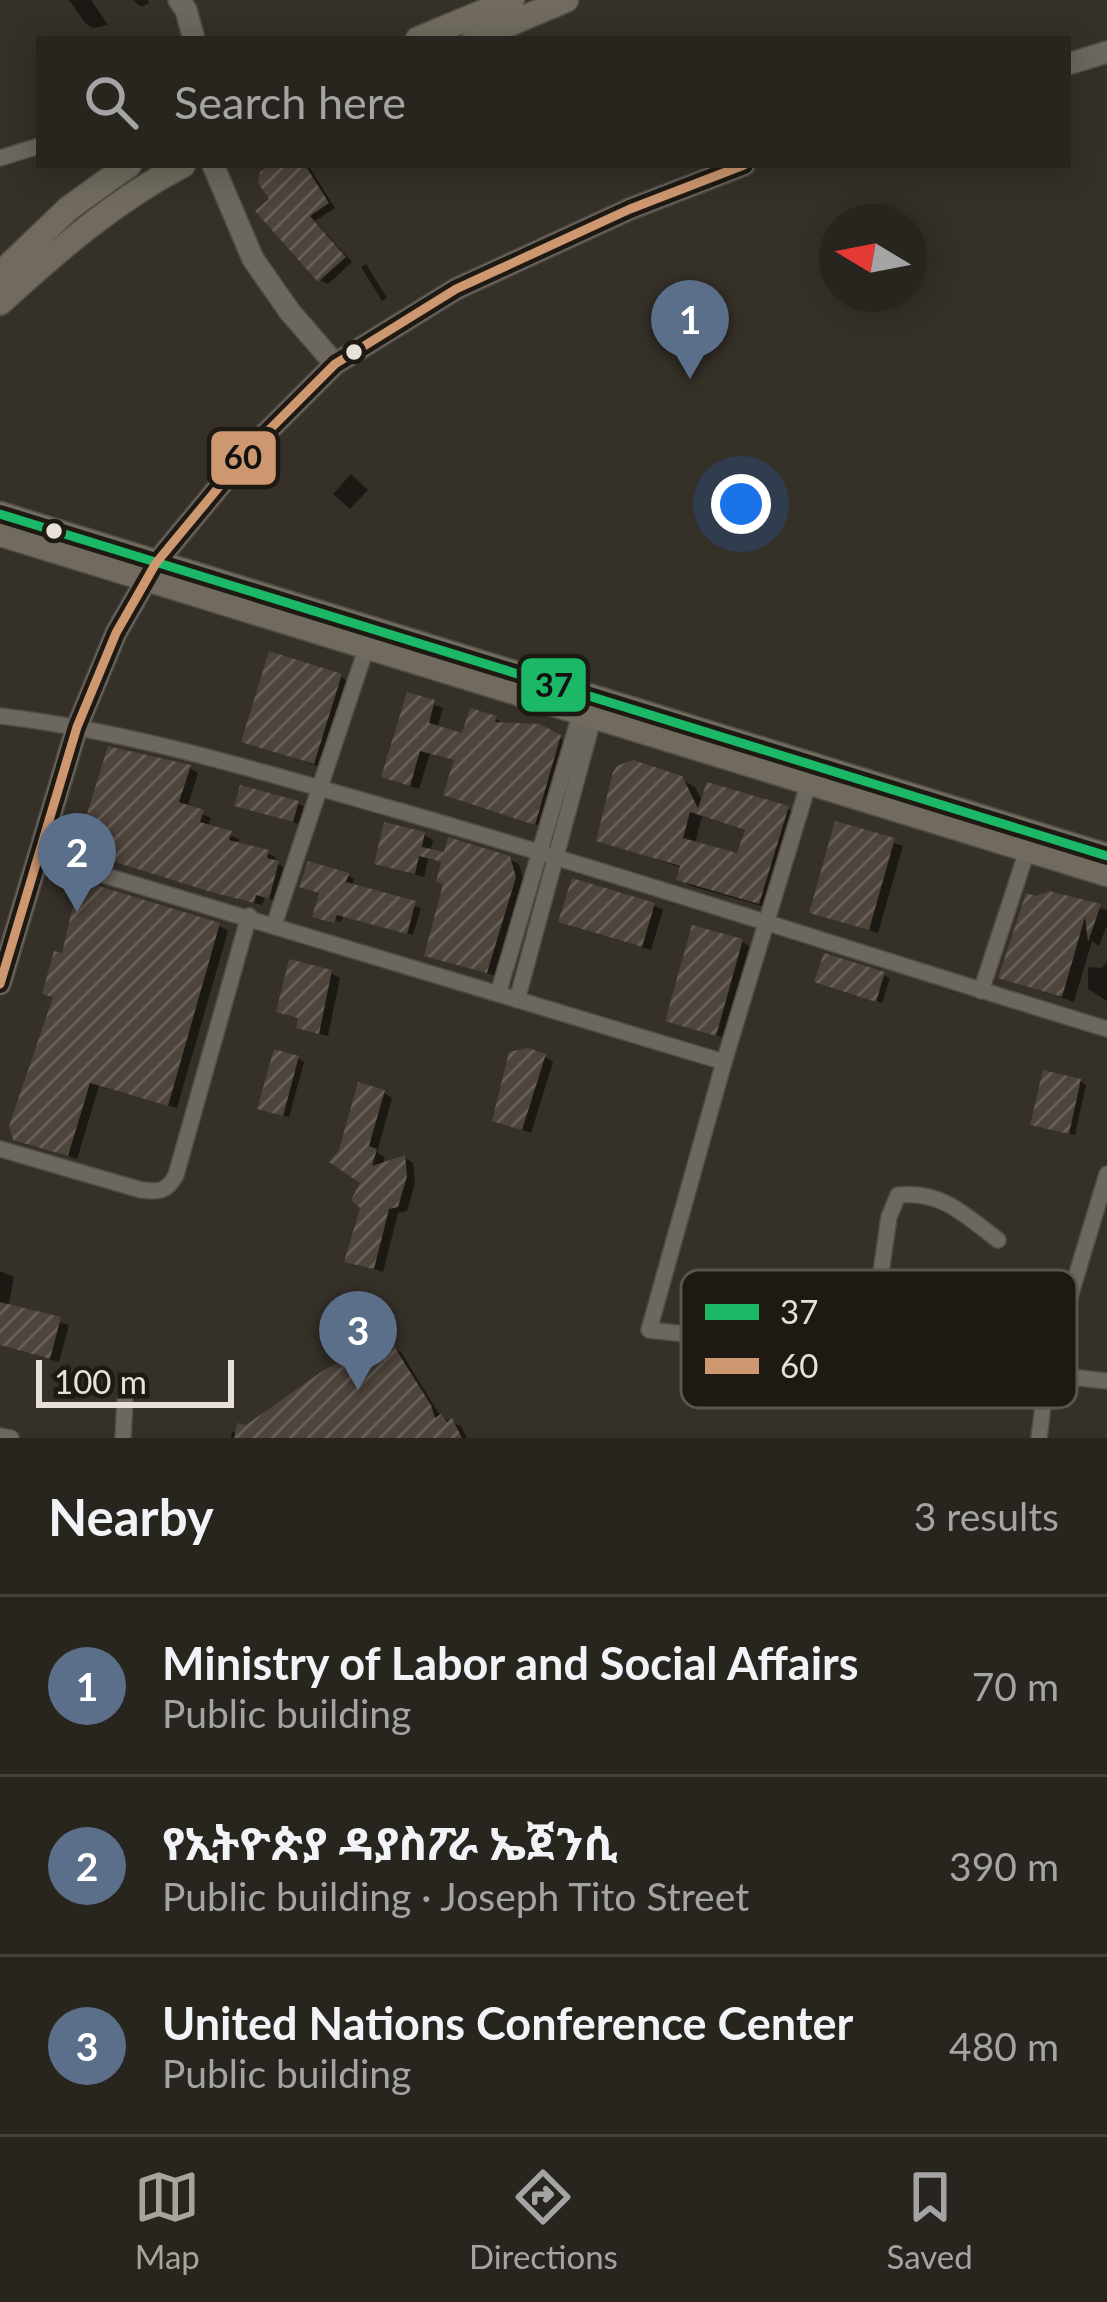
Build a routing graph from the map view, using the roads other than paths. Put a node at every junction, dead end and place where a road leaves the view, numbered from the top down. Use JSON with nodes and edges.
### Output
{"nodes":[{"id":1,"x":177,"y":0,"type":"edge"},
{"id":2,"x":512,"y":0,"type":"edge"},
{"id":3,"x":566,"y":0,"type":"edge"},
{"id":4,"x":180,"y":36,"type":"edge"},
{"id":5,"x":193,"y":36,"type":"edge"},
{"id":6,"x":425,"y":36,"type":"edge"},
{"id":7,"x":481,"y":36,"type":"edge"},
{"id":8,"x":1107,"y":52,"type":"edge"},
{"id":9,"x":1071,"y":63,"type":"edge"},
{"id":10,"x":36,"y":147,"type":"edge"},
{"id":11,"x":0,"y":158,"type":"edge"},
{"id":12,"x":125,"y":168,"type":"edge"},
{"id":13,"x":177,"y":168,"type":"edge"},
{"id":14,"x":736,"y":168,"type":"edge"},
{"id":15,"x":220,"y":171,"type":"edge"},
{"id":16,"x":0,"y":274,"type":"edge"},
{"id":17,"x":0,"y":303,"type":"edge"},
{"id":18,"x":335,"y":364,"type":"junction"},
{"id":19,"x":0,"y":514,"type":"edge"},
{"id":20,"x":0,"y":534,"type":"edge"},
{"id":21,"x":151,"y":572,"type":"junction"},
{"id":22,"x":367,"y":646,"type":"junction"},
{"id":23,"x":437,"y":657,"type":"junction"},
{"id":24,"x":590,"y":705,"type":"junction"},
{"id":25,"x":0,"y":716,"type":"edge"},
{"id":26,"x":77,"y":727,"type":"junction"},
{"id":27,"x":765,"y":758,"type":"junction"},
{"id":28,"x":809,"y":782,"type":"junction"},
{"id":29,"x":318,"y":788,"type":"junction"},
{"id":30,"x":1028,"y":848,"type":"junction"},
{"id":31,"x":37,"y":855,"type":"junction"},
{"id":32,"x":549,"y":855,"type":"junction"},
{"id":33,"x":1107,"y":856,"type":"edge"},
{"id":34,"x":1107,"y":874,"type":"edge"},
{"id":35,"x":249,"y":916,"type":"junction"},
{"id":36,"x":767,"y":922,"type":"junction"},
{"id":37,"x":274,"y":925,"type":"junction"},
{"id":38,"x":1,"y":976,"type":"edge"},
{"id":39,"x":981,"y":991,"type":"junction"},
{"id":40,"x":498,"y":994,"type":"junction"},
{"id":41,"x":517,"y":1000,"type":"junction"},
{"id":42,"x":1107,"y":1029,"type":"edge"},
{"id":43,"x":724,"y":1062,"type":"junction"},
{"id":44,"x":0,"y":1150,"type":"edge"},
{"id":45,"x":1107,"y":1174,"type":"edge"},
{"id":46,"x":998,"y":1240,"type":"dead end"},
{"id":47,"x":882,"y":1270,"type":"edge"},
{"id":48,"x":1077,"y":1274,"type":"edge"},
{"id":49,"x":681,"y":1334,"type":"edge"},
{"id":50,"x":1077,"y":1377,"type":"edge"},
{"id":51,"x":1107,"y":1381,"type":"edge"},
{"id":52,"x":124,"y":1401,"type":"dead end"},
{"id":53,"x":1043,"y":1408,"type":"edge"},
{"id":54,"x":0,"y":1436,"type":"edge"},
{"id":55,"x":11,"y":1438,"type":"edge"},
{"id":56,"x":123,"y":1438,"type":"edge"},
{"id":57,"x":1039,"y":1438,"type":"edge"}],
"edges":[{"from":1,"to":4,"type":"main road"},
{"from":1,"to":5,"type":"main road"},
{"from":2,"to":6,"type":"main road"},
{"from":3,"to":7,"type":"main road"},
{"from":8,"to":9,"type":"main road"},
{"from":10,"to":11,"type":"street"},
{"from":12,"to":16,"type":"main road"},
{"from":13,"to":17,"type":"main road"},
{"from":14,"to":18,"type":"main road"},
{"from":15,"to":18,"type":"main road"},
{"from":18,"to":21,"type":"main road"},
{"from":19,"to":21,"type":"main road"},
{"from":20,"to":21,"type":"main road"},
{"from":21,"to":22,"type":"main road"},
{"from":21,"to":23,"type":"main road"},
{"from":21,"to":26,"type":"main road"},
{"from":22,"to":23,"type":"main road"},
{"from":22,"to":29,"type":"street"},
{"from":23,"to":24,"type":"main road"},
{"from":24,"to":27,"type":"main road"},
{"from":24,"to":32,"type":"street"},
{"from":25,"to":26,"type":"street"},
{"from":26,"to":29,"type":"street"},
{"from":26,"to":31,"type":"main road"},
{"from":27,"to":28,"type":"main road"},
{"from":27,"to":33,"type":"main road"},
{"from":28,"to":30,"type":"main road"},
{"from":28,"to":36,"type":"street"},
{"from":29,"to":32,"type":"street"},
{"from":29,"to":37,"type":"street"},
{"from":30,"to":34,"type":"main road"},
{"from":30,"to":39,"type":"street"},
{"from":31,"to":35,"type":"street"},
{"from":31,"to":38,"type":"main road"},
{"from":32,"to":36,"type":"street"},
{"from":32,"to":40,"type":"street"},
{"from":32,"to":41,"type":"street"},
{"from":35,"to":37,"type":"street"},
{"from":35,"to":44,"type":"street"},
{"from":36,"to":39,"type":"street"},
{"from":36,"to":43,"type":"street"},
{"from":37,"to":40,"type":"street"},
{"from":39,"to":42,"type":"street"},
{"from":40,"to":41,"type":"street"},
{"from":41,"to":43,"type":"street"},
{"from":43,"to":49,"type":"street"},
{"from":45,"to":48,"type":"street"},
{"from":46,"to":47,"type":"street"},
{"from":50,"to":51,"type":"street"},
{"from":52,"to":56,"type":"street"},
{"from":53,"to":57,"type":"street"},
{"from":54,"to":55,"type":"street"}]}
